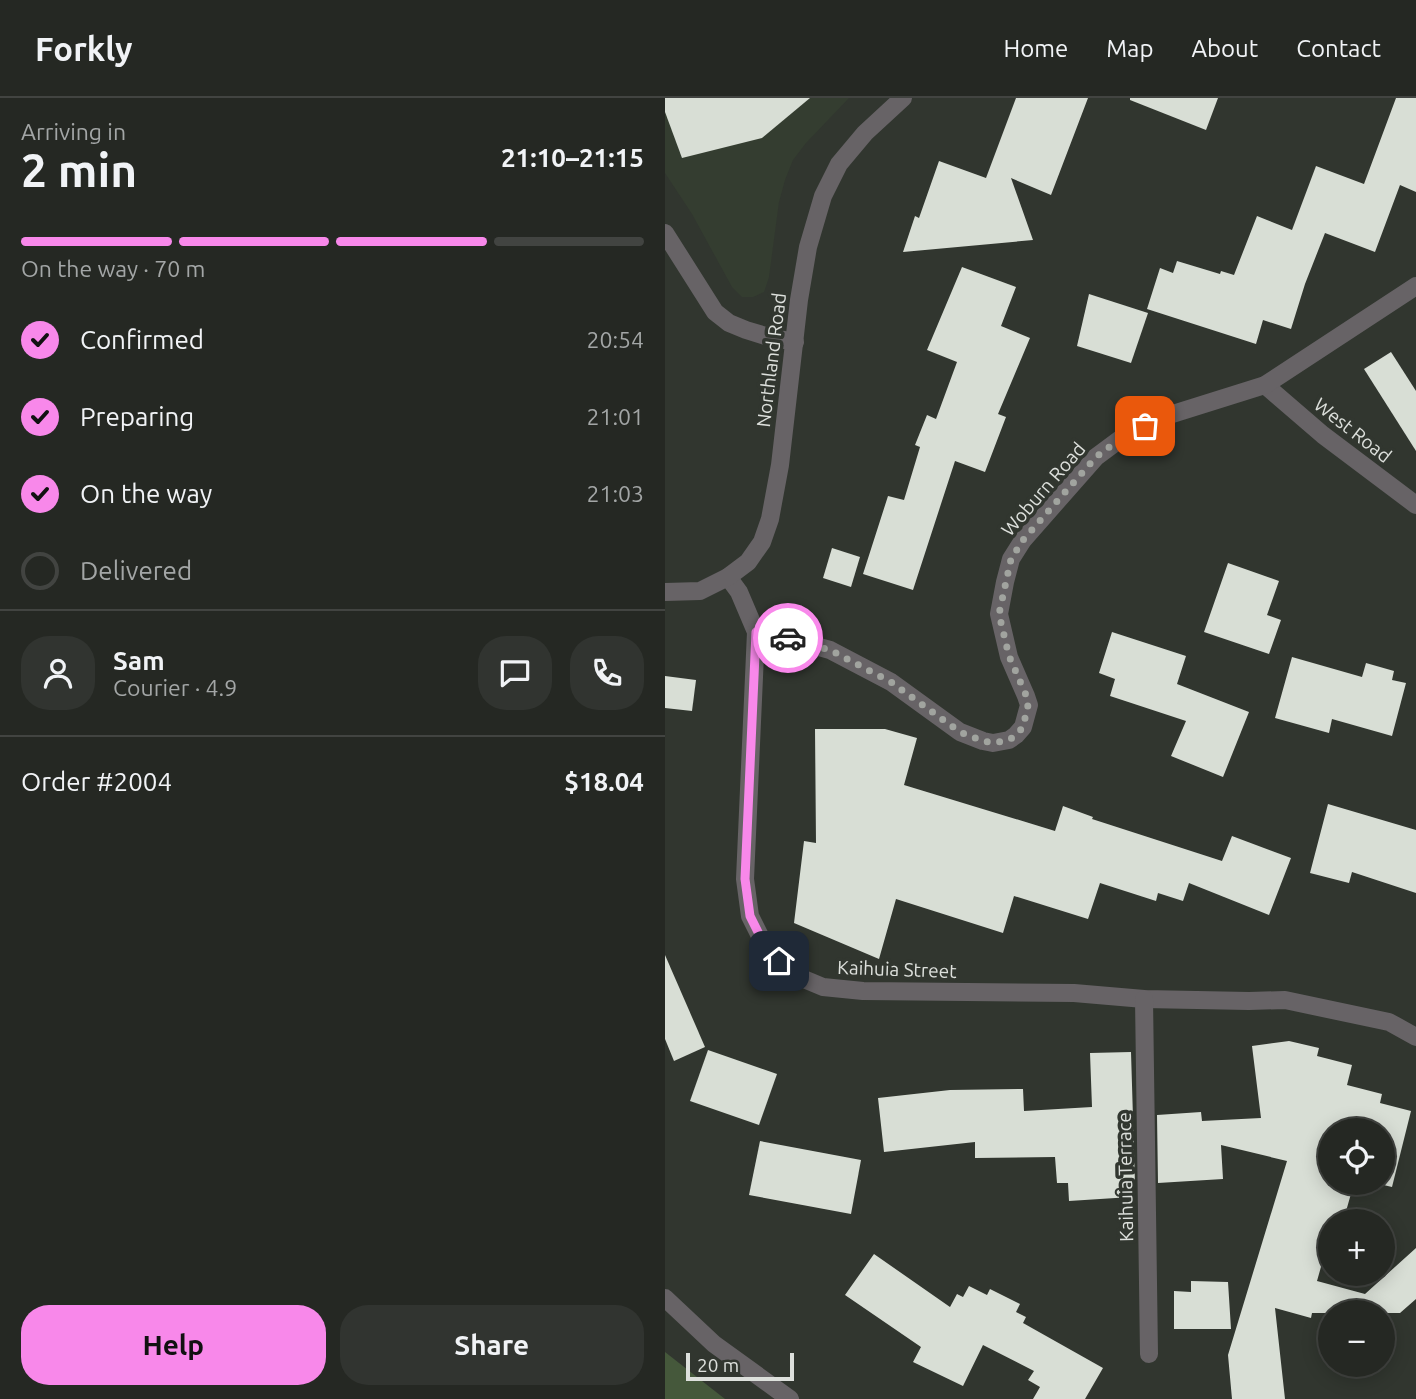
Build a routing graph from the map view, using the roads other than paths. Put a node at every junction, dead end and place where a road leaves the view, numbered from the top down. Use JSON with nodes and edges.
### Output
{"nodes":[{"id":1,"x":903,"y":98,"type":"edge"},
{"id":2,"x":665,"y":233,"type":"edge"},
{"id":3,"x":1416,"y":286,"type":"edge"},
{"id":4,"x":795,"y":341,"type":"junction"},
{"id":5,"x":1265,"y":386,"type":"junction"},
{"id":6,"x":1416,"y":505,"type":"edge"},
{"id":7,"x":728,"y":577,"type":"junction"},
{"id":8,"x":665,"y":592,"type":"edge"},
{"id":9,"x":756,"y":632,"type":"junction"},
{"id":10,"x":1144,"y":999,"type":"junction"},
{"id":11,"x":1416,"y":1037,"type":"edge"},
{"id":12,"x":665,"y":1298,"type":"edge"},
{"id":13,"x":1149,"y":1354,"type":"dead end"},
{"id":14,"x":790,"y":1399,"type":"edge"}],
"edges":[{"from":1,"to":4,"type":"street","name":"Northland Road"},
{"from":2,"to":4,"type":"street"},
{"from":3,"to":5,"type":"street","name":"Woburn Road"},
{"from":4,"to":7,"type":"street","name":"Northland Road"},
{"from":5,"to":6,"type":"street","name":"West Road"},
{"from":5,"to":9,"type":"street","name":"Woburn Road"},
{"from":7,"to":8,"type":"street","name":"Northland Road"},
{"from":7,"to":9,"type":"street","name":"Kaihuia Street"},
{"from":9,"to":10,"type":"street","name":"Kaihuia Street"},
{"from":10,"to":11,"type":"street","name":"Kaihuia Street"},
{"from":10,"to":13,"type":"street","name":"Kaihuia Terrace"},
{"from":12,"to":14,"type":"street"}]}
